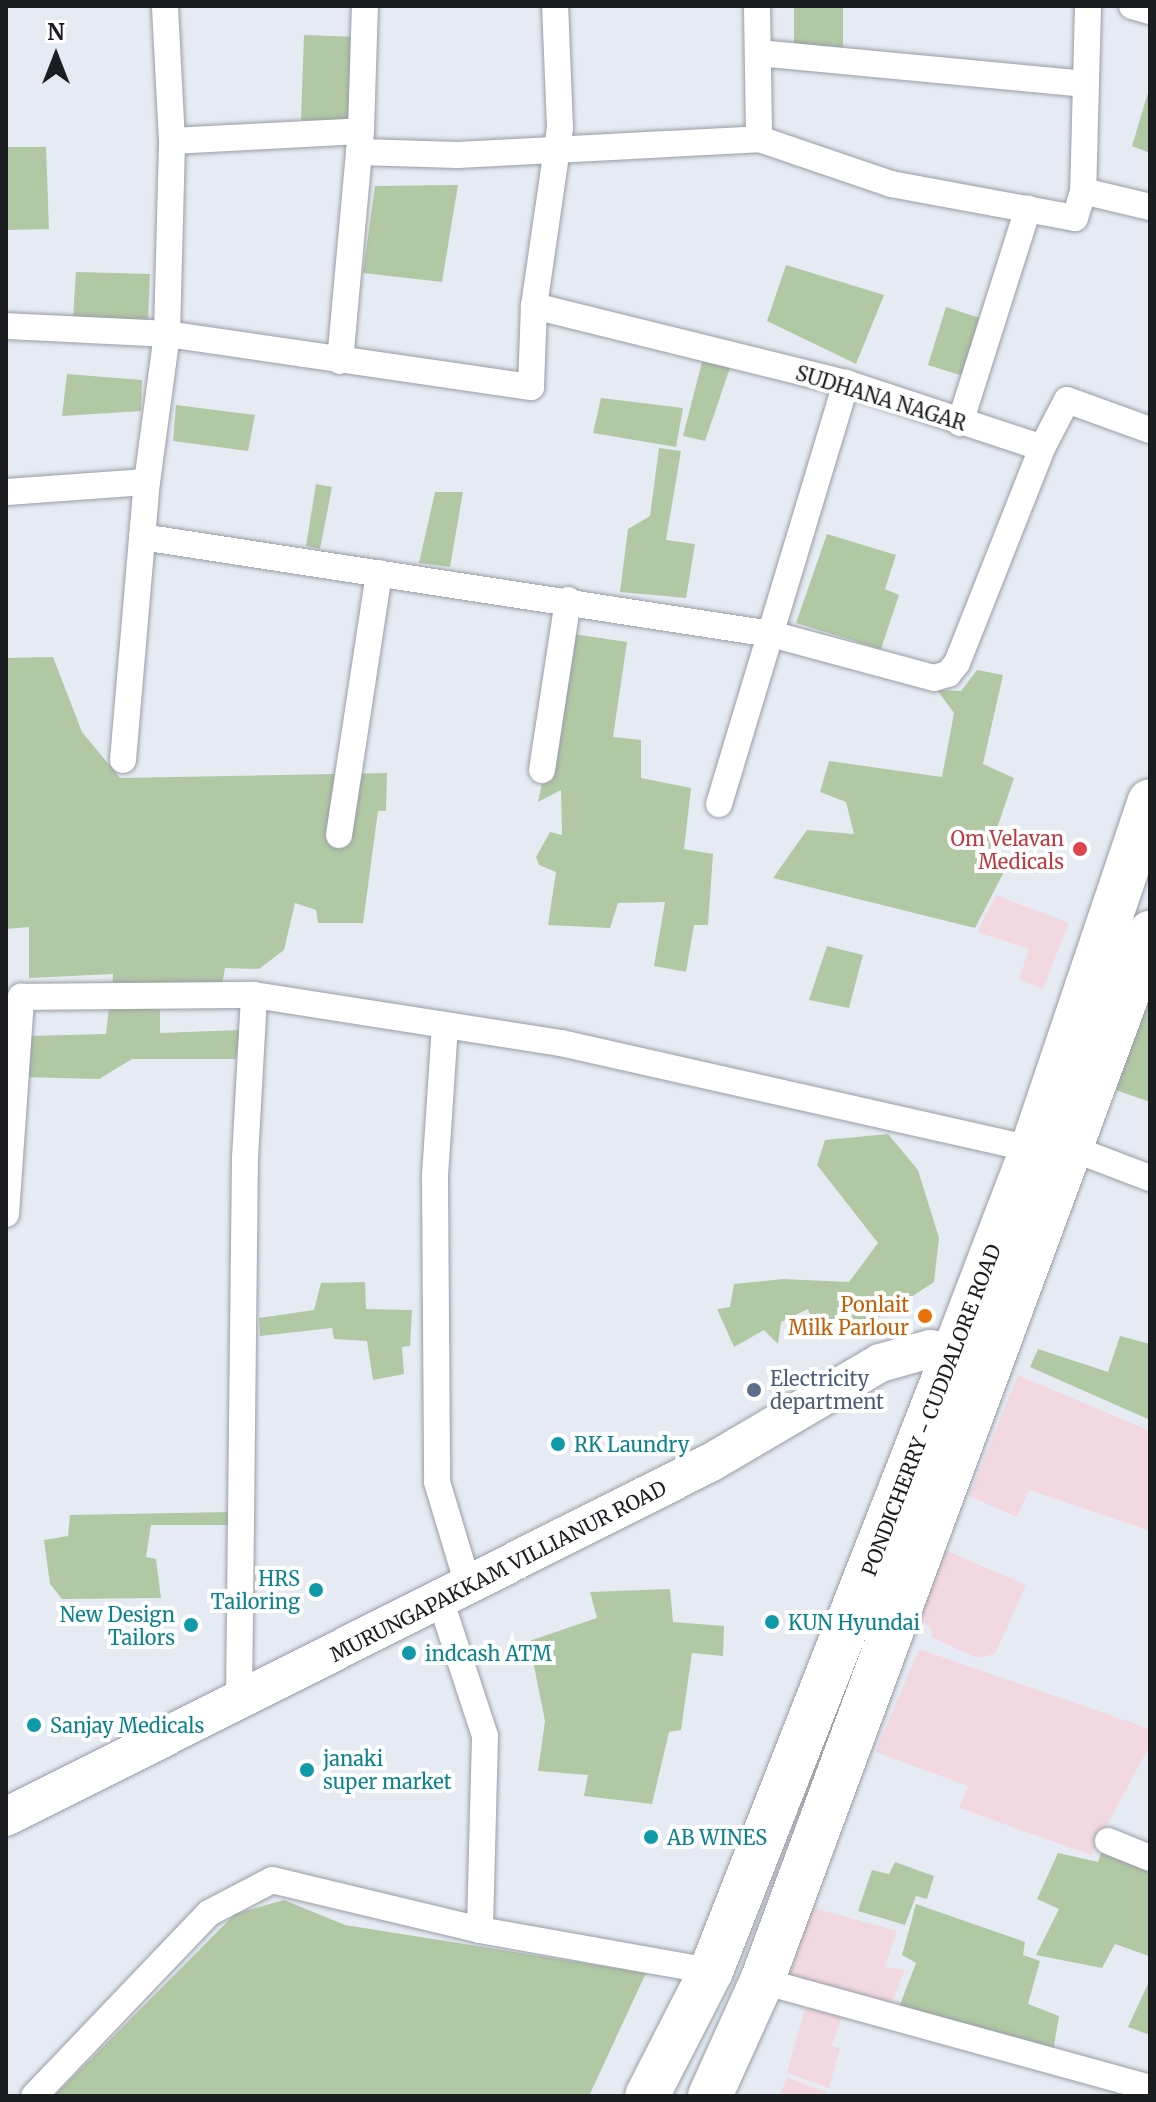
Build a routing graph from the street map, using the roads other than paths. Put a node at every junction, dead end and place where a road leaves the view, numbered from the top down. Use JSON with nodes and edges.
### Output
{"nodes":[{"id":1,"x":165,"y":6,"type":"edge"},
{"id":2,"x":365,"y":6,"type":"edge"},
{"id":3,"x":555,"y":6,"type":"edge"},
{"id":4,"x":757,"y":6,"type":"edge"},
{"id":5,"x":1088,"y":6,"type":"edge"},
{"id":6,"x":1132,"y":6,"type":"edge"},
{"id":7,"x":1150,"y":11,"type":"edge"},
{"id":8,"x":758,"y":53,"type":"junction"},
{"id":9,"x":1084,"y":84,"type":"junction"},
{"id":10,"x":759,"y":139,"type":"junction"},
{"id":11,"x":172,"y":141,"type":"junction"},
{"id":12,"x":360,"y":141,"type":"junction"},
{"id":13,"x":558,"y":145,"type":"junction"},
{"id":14,"x":1083,"y":191,"type":"junction"},
{"id":15,"x":1150,"y":207,"type":"edge"},
{"id":16,"x":1028,"y":209,"type":"junction"},
{"id":17,"x":534,"y":306,"type":"junction"},
{"id":18,"x":6,"y":326,"type":"edge"},
{"id":19,"x":167,"y":334,"type":"junction"},
{"id":20,"x":340,"y":361,"type":"junction"},
{"id":21,"x":846,"y":383,"type":"junction"},
{"id":22,"x":960,"y":423,"type":"junction"},
{"id":23,"x":1150,"y":430,"type":"edge"},
{"id":24,"x":1042,"y":448,"type":"junction"},
{"id":25,"x":147,"y":482,"type":"junction"},
{"id":26,"x":6,"y":492,"type":"edge"},
{"id":27,"x":142,"y":537,"type":"junction"},
{"id":28,"x":379,"y":573,"type":"junction"},
{"id":29,"x":568,"y":600,"type":"junction"},
{"id":30,"x":771,"y":634,"type":"junction"},
{"id":31,"x":123,"y":760,"type":"dead end"},
{"id":32,"x":542,"y":770,"type":"dead end"},
{"id":33,"x":1150,"y":801,"type":"edge"},
{"id":34,"x":719,"y":804,"type":"dead end"},
{"id":35,"x":339,"y":835,"type":"dead end"},
{"id":36,"x":1150,"y":933,"type":"edge"},
{"id":37,"x":254,"y":995,"type":"junction"},
{"id":38,"x":445,"y":1025,"type":"junction"},
{"id":39,"x":1051,"y":1149,"type":"junction"},
{"id":40,"x":8,"y":1167,"type":"edge"},
{"id":41,"x":1150,"y":1178,"type":"edge"},
{"id":42,"x":6,"y":1214,"type":"edge"},
{"id":43,"x":973,"y":1356,"type":"junction"},
{"id":44,"x":454,"y":1594,"type":"junction"},
{"id":45,"x":239,"y":1700,"type":"junction"},
{"id":46,"x":6,"y":1817,"type":"edge"},
{"id":47,"x":1108,"y":1841,"type":"dead end"},
{"id":48,"x":1150,"y":1858,"type":"edge"},
{"id":49,"x":480,"y":1930,"type":"junction"},
{"id":50,"x":711,"y":1971,"type":"junction"},
{"id":51,"x":762,"y":1981,"type":"junction"},
{"id":52,"x":1150,"y":2088,"type":"edge"},
{"id":53,"x":34,"y":2096,"type":"edge"},
{"id":54,"x":647,"y":2096,"type":"edge"},
{"id":55,"x":710,"y":2096,"type":"edge"}],
"edges":[{"from":1,"to":11,"type":"street"},
{"from":2,"to":12,"type":"street"},
{"from":3,"to":13,"type":"street"},
{"from":4,"to":8,"type":"street"},
{"from":5,"to":9,"type":"street"},
{"from":6,"to":7,"type":"street"},
{"from":8,"to":9,"type":"street"},
{"from":8,"to":10,"type":"street"},
{"from":9,"to":14,"type":"street"},
{"from":10,"to":13,"type":"street"},
{"from":10,"to":16,"type":"street"},
{"from":11,"to":12,"type":"street"},
{"from":11,"to":19,"type":"street"},
{"from":12,"to":13,"type":"street"},
{"from":12,"to":20,"type":"street"},
{"from":13,"to":17,"type":"street"},
{"from":14,"to":15,"type":"street"},
{"from":14,"to":16,"type":"street"},
{"from":16,"to":22,"type":"street"},
{"from":17,"to":20,"type":"street"},
{"from":17,"to":21,"type":"street","name":"SUDHANA NAGAR"},
{"from":18,"to":19,"type":"street"},
{"from":19,"to":20,"type":"street"},
{"from":19,"to":25,"type":"street"},
{"from":21,"to":22,"type":"street","name":"SUDHANA NAGAR"},
{"from":21,"to":30,"type":"street"},
{"from":22,"to":24,"type":"street","name":"SUDHANA NAGAR"},
{"from":23,"to":24,"type":"street"},
{"from":24,"to":30,"type":"street"},
{"from":25,"to":26,"type":"street"},
{"from":25,"to":27,"type":"street"},
{"from":27,"to":28,"type":"street"},
{"from":27,"to":31,"type":"street"},
{"from":28,"to":29,"type":"street"},
{"from":28,"to":35,"type":"street"},
{"from":29,"to":30,"type":"street"},
{"from":29,"to":32,"type":"street"},
{"from":30,"to":34,"type":"street"},
{"from":33,"to":39,"type":"highway","name":"PONDICHERRY - CUDDALORE ROAD"},
{"from":36,"to":39,"type":"highway","name":"PONDICHERRY - CUDDALORE ROAD"},
{"from":37,"to":38,"type":"street"},
{"from":37,"to":40,"type":"street"},
{"from":37,"to":45,"type":"street"},
{"from":38,"to":39,"type":"street"},
{"from":38,"to":44,"type":"street"},
{"from":39,"to":41,"type":"street"},
{"from":39,"to":43,"type":"highway","name":"PONDICHERRY - CUDDALORE ROAD"},
{"from":40,"to":42,"type":"street"},
{"from":43,"to":44,"type":"main road","name":"MURUNGAPAKKAM VILLIANUR ROAD"},
{"from":43,"to":50,"type":"highway","name":"PONDICHERRY - CUDDALORE ROAD"},
{"from":43,"to":51,"type":"highway","name":"PONDICHERRY - CUDDALORE ROAD"},
{"from":44,"to":45,"type":"main road","name":"MURUNGAPAKKAM VILLIANUR ROAD"},
{"from":44,"to":49,"type":"street"},
{"from":45,"to":46,"type":"main road","name":"MURUNGAPAKKAM VILLIANUR ROAD"},
{"from":47,"to":48,"type":"street"},
{"from":49,"to":50,"type":"street"},
{"from":49,"to":53,"type":"street"},
{"from":50,"to":54,"type":"highway","name":"PONDICHERRY - CUDDALORE ROAD"},
{"from":51,"to":52,"type":"street"},
{"from":51,"to":55,"type":"highway","name":"PONDICHERRY - CUDDALORE ROAD"}]}
